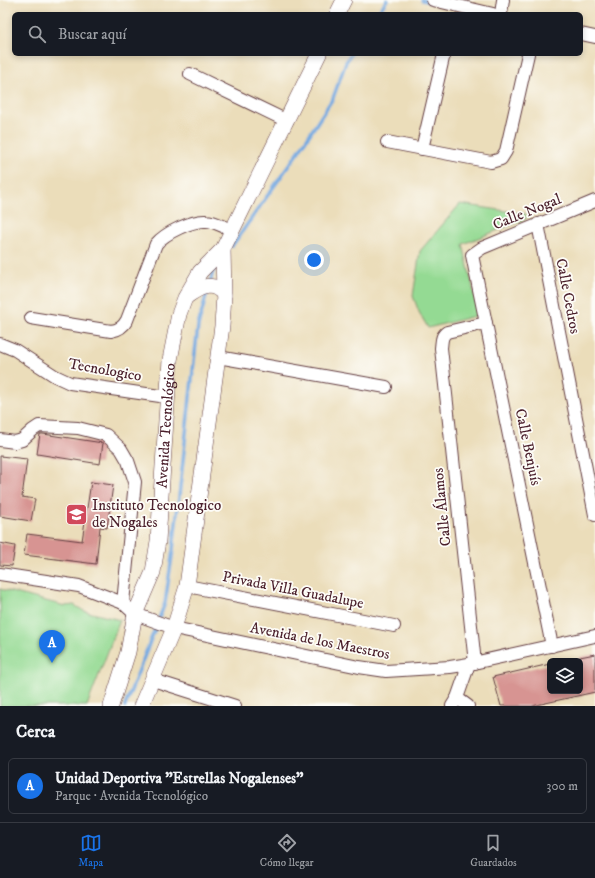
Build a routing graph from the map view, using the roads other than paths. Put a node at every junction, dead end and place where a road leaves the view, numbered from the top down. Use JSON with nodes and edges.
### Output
{"nodes":[{"id":1,"x":344,"y":0,"type":"edge"},
{"id":2,"x":433,"y":0,"type":"edge"},
{"id":3,"x":503,"y":0,"type":"edge"},
{"id":4,"x":454,"y":10,"type":"edge"},
{"id":5,"x":338,"y":12,"type":"edge"},
{"id":6,"x":474,"y":12,"type":"edge"},
{"id":7,"x":501,"y":12,"type":"edge"},
{"id":8,"x":583,"y":34,"type":"edge"},
{"id":9,"x":595,"y":37,"type":"edge"},
{"id":10,"x":318,"y":56,"type":"edge"},
{"id":11,"x":444,"y":56,"type":"edge"},
{"id":12,"x":528,"y":56,"type":"edge"},
{"id":13,"x":190,"y":74,"type":"dead end"},
{"id":14,"x":287,"y":121,"type":"junction"},
{"id":15,"x":387,"y":142,"type":"dead end"},
{"id":16,"x":422,"y":149,"type":"junction"},
{"id":17,"x":595,"y":201,"type":"edge"},
{"id":18,"x":538,"y":224,"type":"junction"},
{"id":19,"x":232,"y":230,"type":"junction"},
{"id":20,"x":223,"y":249,"type":"junction"},
{"id":21,"x":472,"y":255,"type":"joint"},
{"id":22,"x":224,"y":295,"type":"junction"},
{"id":23,"x":185,"y":298,"type":"junction"},
{"id":24,"x":31,"y":318,"type":"dead end"},
{"id":25,"x":486,"y":323,"type":"junction"},
{"id":26,"x":0,"y":344,"type":"edge"},
{"id":27,"x":218,"y":357,"type":"junction"},
{"id":28,"x":386,"y":387,"type":"dead end"},
{"id":29,"x":166,"y":396,"type":"junction"},
{"id":30,"x":0,"y":440,"type":"edge"},
{"id":31,"x":595,"y":515,"type":"edge"},
{"id":32,"x":0,"y":574,"type":"edge"},
{"id":33,"x":187,"y":586,"type":"junction"},
{"id":34,"x":123,"y":603,"type":"junction"},
{"id":35,"x":139,"y":616,"type":"junction"},
{"id":36,"x":394,"y":626,"type":"dead end"},
{"id":37,"x":172,"y":627,"type":"junction"},
{"id":38,"x":595,"y":636,"type":"edge"},
{"id":39,"x":552,"y":646,"type":"junction"},
{"id":40,"x":472,"y":664,"type":"junction"},
{"id":41,"x":152,"y":680,"type":"junction"},
{"id":42,"x":454,"y":702,"type":"edge"},
{"id":43,"x":111,"y":706,"type":"edge"},
{"id":44,"x":141,"y":706,"type":"edge"},
{"id":45,"x":235,"y":706,"type":"edge"},
{"id":46,"x":468,"y":706,"type":"edge"}],
"edges":[{"from":1,"to":5,"type":"main road"},
{"from":2,"to":4,"type":"street"},
{"from":3,"to":7,"type":"street"},
{"from":4,"to":6,"type":"street"},
{"from":8,"to":9,"type":"street"},
{"from":10,"to":14,"type":"main road","name":"Avenida Tecnológico"},
{"from":11,"to":16,"type":"street"},
{"from":12,"to":16,"type":"street"},
{"from":13,"to":14,"type":"street"},
{"from":14,"to":19,"type":"main road","name":"Avenida Tecnológico"},
{"from":15,"to":16,"type":"street"},
{"from":17,"to":18,"type":"street","name":"Calle Nogal"},
{"from":18,"to":21,"type":"street","name":"Calle Nogal"},
{"from":18,"to":31,"type":"street","name":"Calle Cedros"},
{"from":19,"to":20,"type":"main road","name":"Avenida Tecnológico"},
{"from":19,"to":24,"type":"street"},
{"from":20,"to":22,"type":"main road","name":"Avenida Tecnológico"},
{"from":20,"to":23,"type":"main road","name":"Avenida Tecnológico"},
{"from":21,"to":25,"type":"street","name":"Calle Benjuís"},
{"from":22,"to":23,"type":"main road"},
{"from":22,"to":27,"type":"main road","name":"Avenida Tecnológico"},
{"from":23,"to":29,"type":"main road","name":"Avenida Tecnológico"},
{"from":25,"to":39,"type":"street","name":"Calle Benjuís"},
{"from":25,"to":40,"type":"street","name":"Calle Álamos"},
{"from":26,"to":29,"type":"street","name":"Tecnologico"},
{"from":27,"to":28,"type":"street"},
{"from":27,"to":33,"type":"main road","name":"Avenida Tecnológico"},
{"from":29,"to":35,"type":"main road","name":"Avenida Tecnológico"},
{"from":30,"to":34,"type":"street"},
{"from":32,"to":34,"type":"street"},
{"from":33,"to":36,"type":"street","name":"Privada Villa Guadalupe"},
{"from":33,"to":37,"type":"main road","name":"Avenida Tecnológico"},
{"from":34,"to":35,"type":"street"},
{"from":35,"to":37,"type":"street","name":"Avenida de los Maestros"},
{"from":35,"to":43,"type":"main road","name":"Avenida Tecnológico"},
{"from":37,"to":40,"type":"street","name":"Avenida de los Maestros"},
{"from":37,"to":41,"type":"main road","name":"Avenida Tecnológico"},
{"from":38,"to":39,"type":"street","name":"Avenida de los Maestros"},
{"from":39,"to":40,"type":"street","name":"Avenida de los Maestros"},
{"from":40,"to":42,"type":"street"},
{"from":41,"to":44,"type":"main road","name":"Avenida Tecnológico"},
{"from":41,"to":45,"type":"street"},
{"from":42,"to":46,"type":"street"}]}
